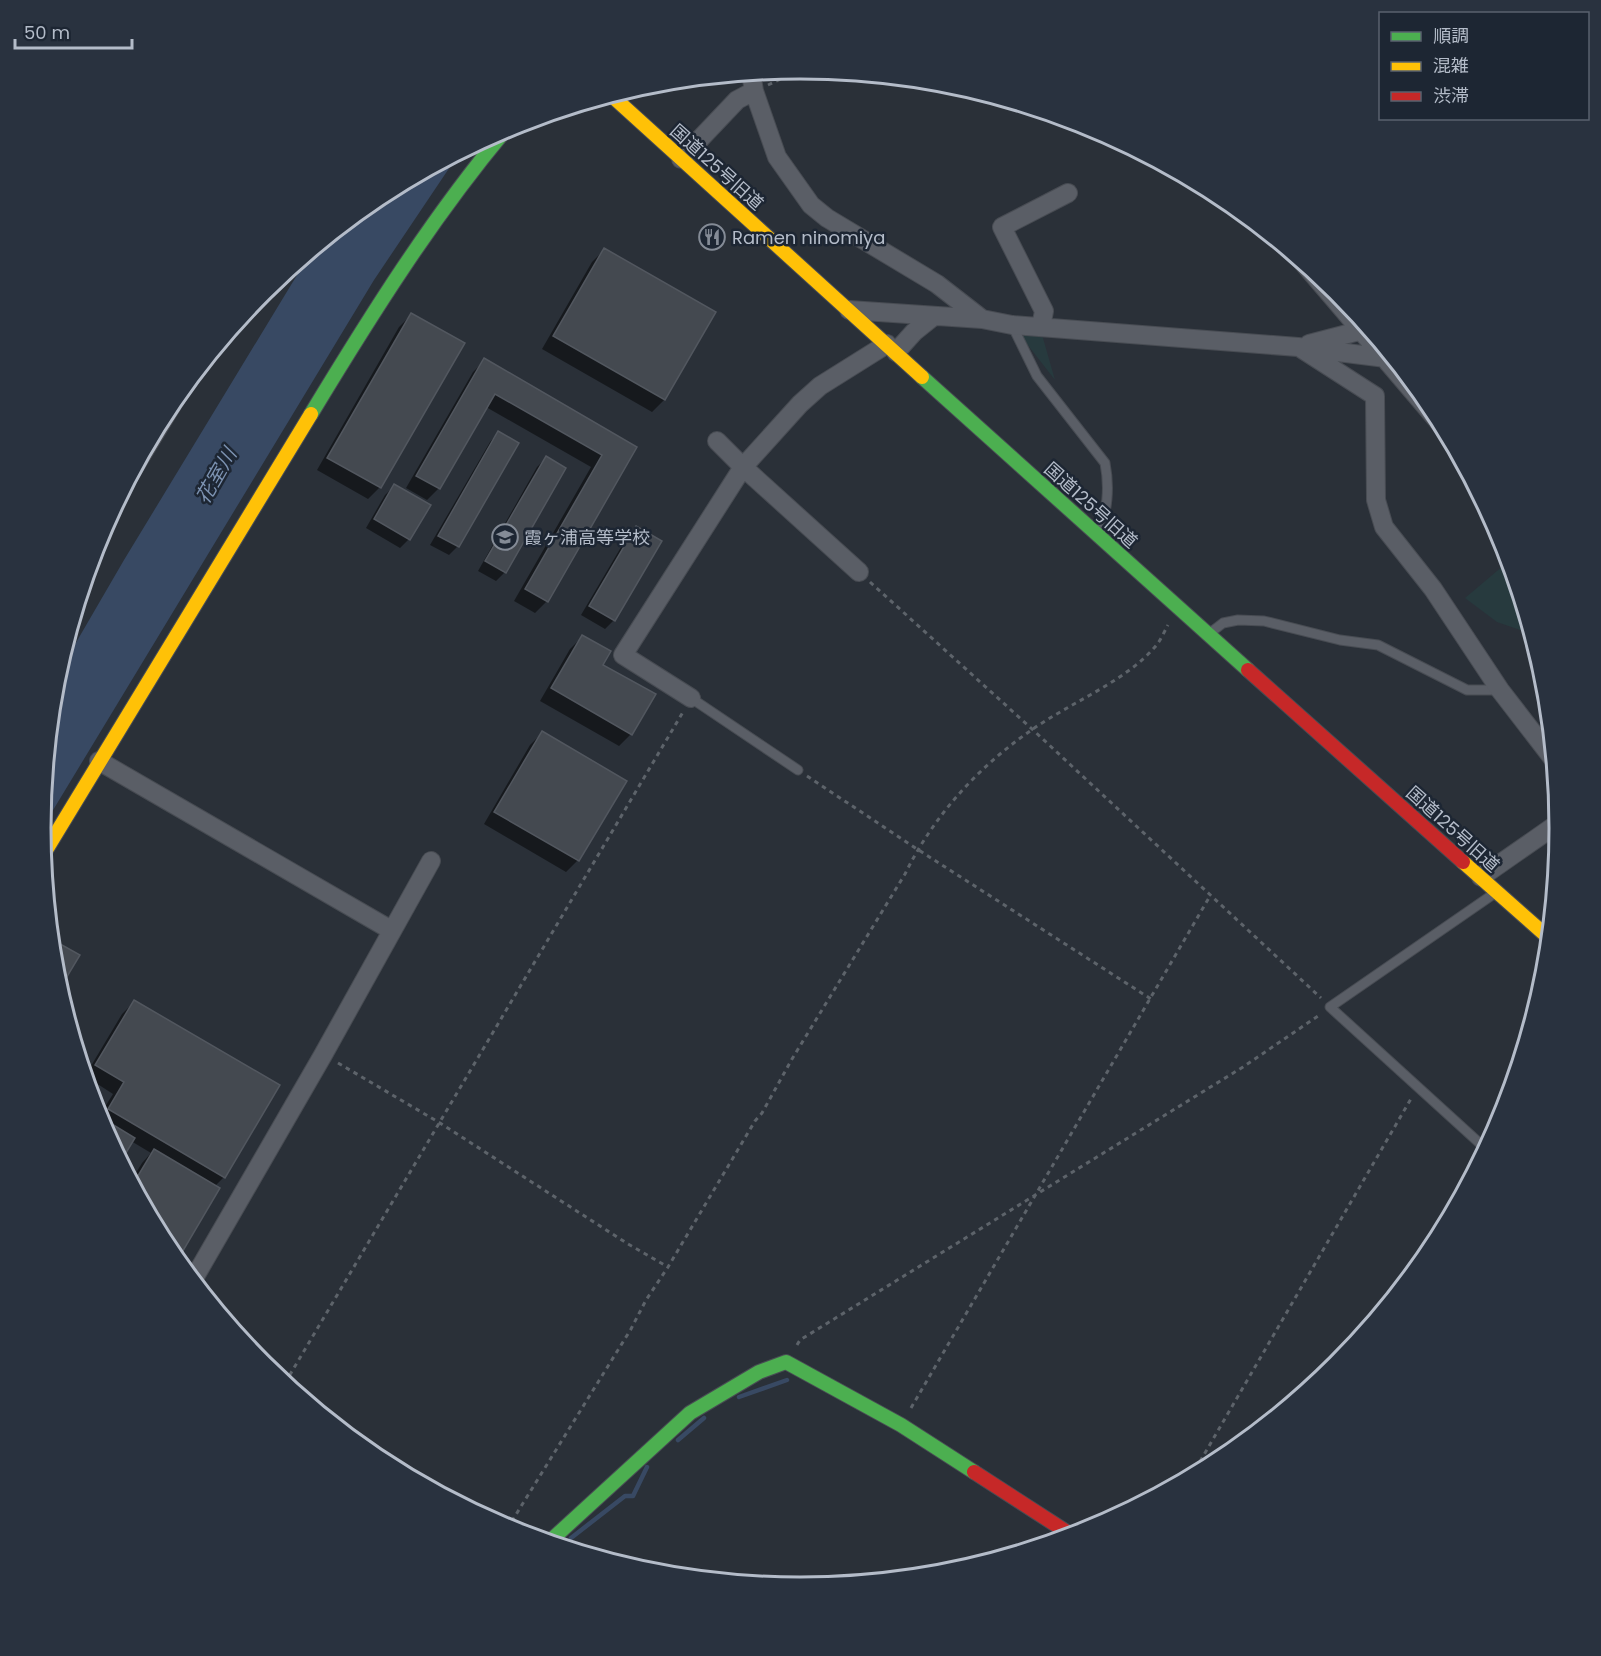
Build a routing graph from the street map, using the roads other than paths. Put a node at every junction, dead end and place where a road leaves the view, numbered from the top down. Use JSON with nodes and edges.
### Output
{"nodes":[{"id":1,"x":753,"y":82,"type":"edge"},
{"id":2,"x":617,"y":102,"type":"edge"},
{"id":3,"x":492,"y":146,"type":"edge"},
{"id":4,"x":681,"y":159,"type":"junction"},
{"id":5,"x":1068,"y":193,"type":"dead end"},
{"id":6,"x":849,"y":309,"type":"junction"},
{"id":7,"x":934,"y":316,"type":"junction"},
{"id":8,"x":982,"y":319,"type":"junction"},
{"id":9,"x":1012,"y":325,"type":"junction"},
{"id":10,"x":1041,"y":327,"type":"junction"},
{"id":11,"x":1358,"y":328,"type":"edge"},
{"id":12,"x":1298,"y":347,"type":"junction"},
{"id":13,"x":891,"y":348,"type":"junction"},
{"id":14,"x":1383,"y":357,"type":"edge"},
{"id":15,"x":717,"y":441,"type":"dead end"},
{"id":16,"x":743,"y":467,"type":"junction"},
{"id":17,"x":1099,"y":538,"type":"junction"},
{"id":18,"x":859,"y":572,"type":"road end"},
{"id":19,"x":1208,"y":634,"type":"junction"},
{"id":20,"x":1500,"y":690,"type":"junction"},
{"id":21,"x":691,"y":698,"type":"joint"},
{"id":22,"x":1546,"y":749,"type":"edge"},
{"id":23,"x":99,"y":761,"type":"junction"},
{"id":24,"x":798,"y":770,"type":"road end"},
{"id":25,"x":1550,"y":829,"type":"edge"},
{"id":26,"x":52,"y":841,"type":"edge"},
{"id":27,"x":431,"y":861,"type":"dead end"},
{"id":28,"x":1481,"y":877,"type":"junction"},
{"id":29,"x":1497,"y":892,"type":"junction"},
{"id":30,"x":391,"y":930,"type":"junction"},
{"id":31,"x":1543,"y":933,"type":"edge"},
{"id":32,"x":1480,"y":1144,"type":"edge"},
{"id":33,"x":198,"y":1273,"type":"edge"},
{"id":34,"x":1063,"y":1529,"type":"edge"},
{"id":35,"x":555,"y":1536,"type":"edge"}],
"edges":[{"from":1,"to":4,"type":"street"},
{"from":1,"to":8,"type":"street"},
{"from":2,"to":4,"type":"street","name":"国道125号旧道"},
{"from":3,"to":23,"type":"street"},
{"from":4,"to":6,"type":"street","name":"国道125号旧道"},
{"from":5,"to":10,"type":"street"},
{"from":6,"to":7,"type":"street"},
{"from":6,"to":13,"type":"street","name":"国道125号旧道"},
{"from":7,"to":8,"type":"street"},
{"from":7,"to":13,"type":"street"},
{"from":8,"to":9,"type":"street"},
{"from":9,"to":10,"type":"street"},
{"from":9,"to":17,"type":"lane"},
{"from":10,"to":12,"type":"street"},
{"from":11,"to":12,"type":"street"},
{"from":12,"to":14,"type":"street"},
{"from":12,"to":20,"type":"street"},
{"from":13,"to":16,"type":"street"},
{"from":13,"to":17,"type":"street","name":"国道125号旧道"},
{"from":15,"to":16,"type":"street"},
{"from":16,"to":18,"type":"street"},
{"from":16,"to":21,"type":"street"},
{"from":17,"to":19,"type":"street","name":"国道125号旧道"},
{"from":19,"to":20,"type":"lane"},
{"from":19,"to":28,"type":"street","name":"国道125号旧道"},
{"from":20,"to":22,"type":"street"},
{"from":21,"to":24,"type":"lane"},
{"from":23,"to":26,"type":"street"},
{"from":23,"to":30,"type":"street"},
{"from":25,"to":28,"type":"street"},
{"from":27,"to":30,"type":"street"},
{"from":28,"to":29,"type":"street","name":"国道125号旧道"},
{"from":29,"to":31,"type":"street","name":"国道125号旧道"},
{"from":29,"to":32,"type":"lane"},
{"from":30,"to":33,"type":"street"},
{"from":34,"to":35,"type":"street"}]}
